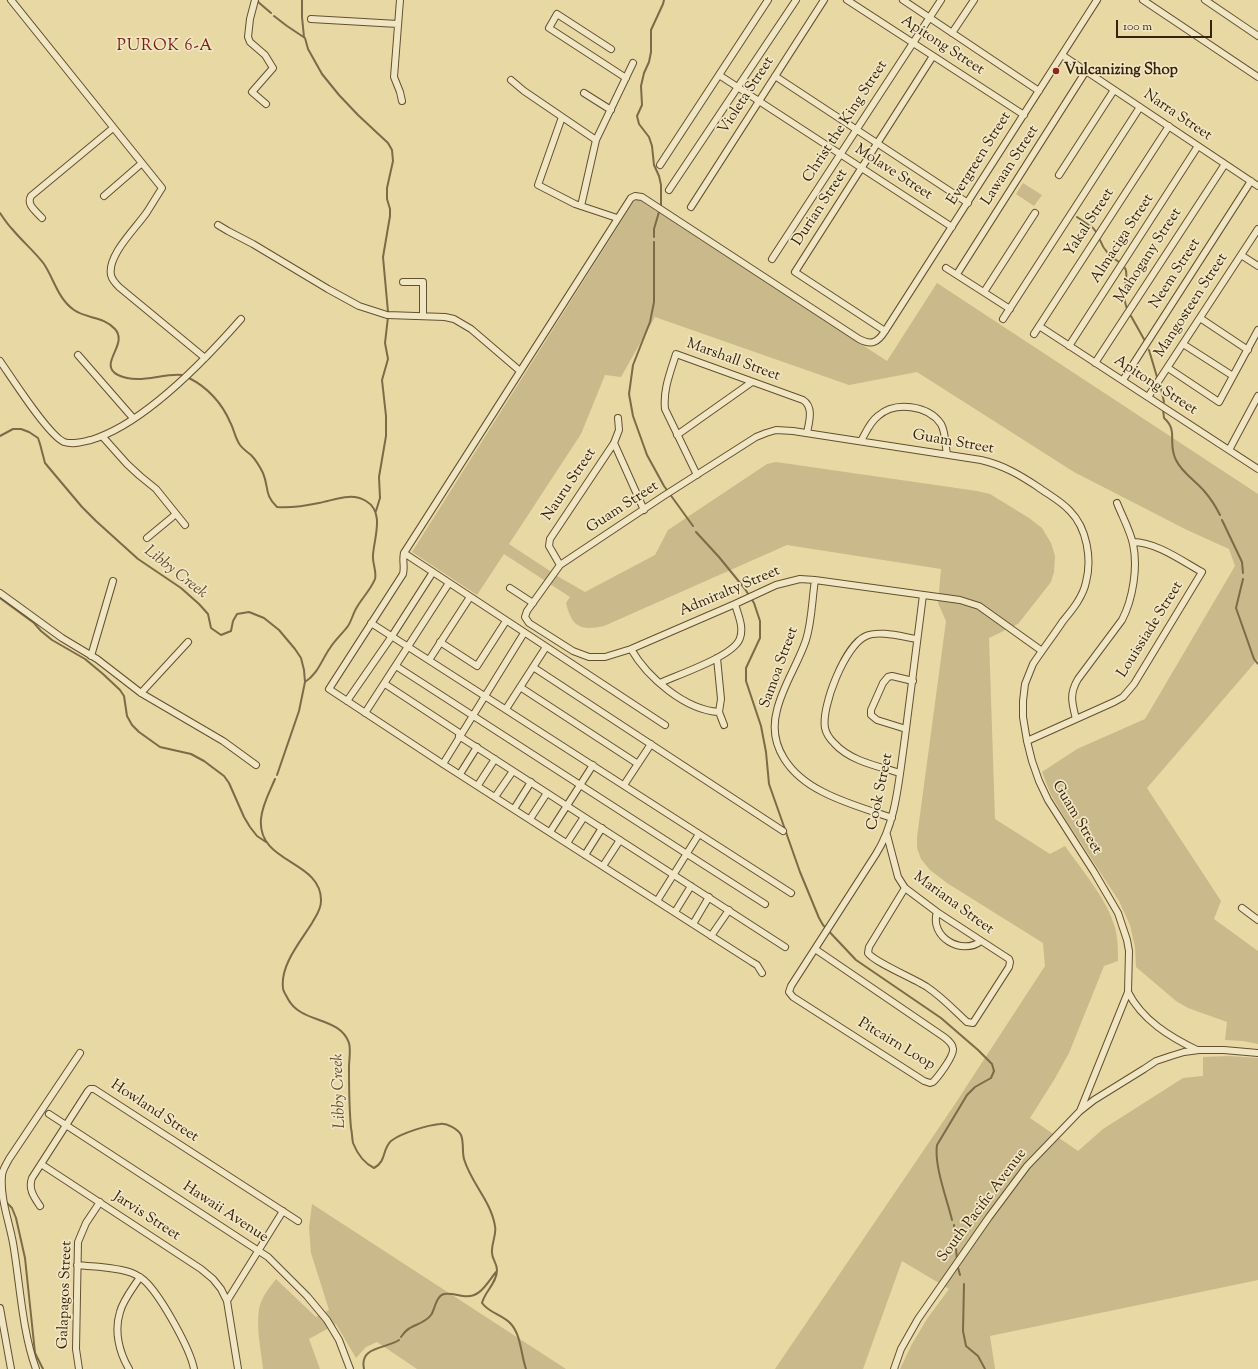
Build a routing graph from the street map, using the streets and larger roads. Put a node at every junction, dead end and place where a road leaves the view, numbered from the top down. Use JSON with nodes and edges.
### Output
{"nodes":[{"id":1,"x":11,"y":0,"type":"edge"},
{"id":2,"x":254,"y":0,"type":"edge"},
{"id":3,"x":400,"y":0,"type":"edge"},
{"id":4,"x":768,"y":0,"type":"edge"},
{"id":5,"x":796,"y":0,"type":"edge"},
{"id":6,"x":824,"y":0,"type":"edge"},
{"id":7,"x":847,"y":0,"type":"edge"},
{"id":8,"x":903,"y":0,"type":"edge"},
{"id":9,"x":941,"y":0,"type":"edge"},
{"id":10,"x":974,"y":0,"type":"edge"},
{"id":11,"x":1097,"y":0,"type":"edge"},
{"id":12,"x":1143,"y":0,"type":"edge"},
{"id":13,"x":1205,"y":0,"type":"edge"},
{"id":14,"x":929,"y":18,"type":"junction"},
{"id":15,"x":311,"y":19,"type":"dead end"},
{"id":16,"x":398,"y":24,"type":"junction"},
{"id":17,"x":952,"y":33,"type":"junction"},
{"id":18,"x":1258,"y":36,"type":"edge"},
{"id":19,"x":913,"y":43,"type":"junction"},
{"id":20,"x":611,"y":49,"type":"dead end"},
{"id":21,"x":1062,"y":55,"type":"junction"},
{"id":22,"x":933,"y":56,"type":"junction"},
{"id":23,"x":633,"y":63,"type":"dead end"},
{"id":24,"x":1086,"y":71,"type":"junction"},
{"id":25,"x":719,"y":75,"type":"junction"},
{"id":26,"x":775,"y":76,"type":"junction"},
{"id":27,"x":1258,"y":77,"type":"edge"},
{"id":28,"x":626,"y":78,"type":"junction"},
{"id":29,"x":511,"y":80,"type":"dead end"},
{"id":30,"x":738,"y":87,"type":"junction"},
{"id":31,"x":1114,"y":90,"type":"junction"},
{"id":32,"x":1039,"y":91,"type":"junction"},
{"id":33,"x":584,"y":93,"type":"dead end"},
{"id":34,"x":402,"y":101,"type":"dead end"},
{"id":35,"x":759,"y":101,"type":"junction"},
{"id":36,"x":266,"y":104,"type":"dead end"},
{"id":37,"x":1140,"y":107,"type":"junction"},
{"id":38,"x":611,"y":110,"type":"junction"},
{"id":39,"x":1024,"y":115,"type":"junction"},
{"id":40,"x":562,"y":117,"type":"junction"},
{"id":41,"x":1169,"y":126,"type":"junction"},
{"id":42,"x":113,"y":128,"type":"junction"},
{"id":43,"x":856,"y":130,"type":"junction"},
{"id":44,"x":596,"y":140,"type":"junction"},
{"id":45,"x":878,"y":144,"type":"junction"},
{"id":46,"x":1198,"y":146,"type":"junction"},
{"id":47,"x":841,"y":154,"type":"junction"},
{"id":48,"x":142,"y":163,"type":"junction"},
{"id":49,"x":1225,"y":164,"type":"junction"},
{"id":50,"x":660,"y":165,"type":"dead end"},
{"id":51,"x":862,"y":168,"type":"junction"},
{"id":52,"x":1059,"y":175,"type":"dead end"},
{"id":53,"x":1251,"y":181,"type":"junction"},
{"id":54,"x":1258,"y":186,"type":"edge"},
{"id":55,"x":669,"y":190,"type":"dead end"},
{"id":56,"x":104,"y":196,"type":"dead end"},
{"id":57,"x":968,"y":203,"type":"junction"},
{"id":58,"x":581,"y":206,"type":"junction"},
{"id":59,"x":691,"y":207,"type":"dead end"},
{"id":60,"x":1035,"y":213,"type":"dead end"},
{"id":61,"x":42,"y":218,"type":"dead end"},
{"id":62,"x":617,"y":218,"type":"junction"},
{"id":63,"x":218,"y":225,"type":"dead end"},
{"id":64,"x":952,"y":227,"type":"junction"},
{"id":65,"x":1258,"y":229,"type":"edge"},
{"id":66,"x":1241,"y":255,"type":"junction"},
{"id":67,"x":772,"y":259,"type":"dead end"},
{"id":68,"x":1258,"y":266,"type":"edge"},
{"id":69,"x":946,"y":268,"type":"dead end"},
{"id":70,"x":957,"y":274,"type":"junction"},
{"id":71,"x":403,"y":282,"type":"dead end"},
{"id":72,"x":984,"y":292,"type":"junction"},
{"id":73,"x":1010,"y":309,"type":"junction"},
{"id":74,"x":423,"y":316,"type":"junction"},
{"id":75,"x":1200,"y":318,"type":"junction"},
{"id":76,"x":241,"y":319,"type":"dead end"},
{"id":77,"x":1003,"y":319,"type":"dead end"},
{"id":78,"x":1039,"y":326,"type":"junction"},
{"id":79,"x":1258,"y":330,"type":"edge"},
{"id":80,"x":885,"y":331,"type":"junction"},
{"id":81,"x":1034,"y":334,"type":"dead end"},
{"id":82,"x":1183,"y":344,"type":"junction"},
{"id":83,"x":1069,"y":346,"type":"junction"},
{"id":84,"x":1248,"y":350,"type":"junction"},
{"id":85,"x":78,"y":356,"type":"dead end"},
{"id":86,"x":205,"y":358,"type":"junction"},
{"id":87,"x":0,"y":361,"type":"edge"},
{"id":88,"x":1095,"y":363,"type":"junction"},
{"id":89,"x":1168,"y":368,"type":"junction"},
{"id":90,"x":520,"y":371,"type":"junction"},
{"id":91,"x":1233,"y":376,"type":"junction"},
{"id":92,"x":1123,"y":380,"type":"junction"},
{"id":93,"x":752,"y":382,"type":"junction"},
{"id":94,"x":1258,"y":396,"type":"edge"},
{"id":95,"x":1148,"y":397,"type":"junction"},
{"id":96,"x":133,"y":418,"type":"junction"},
{"id":97,"x":618,"y":418,"type":"dead end"},
{"id":98,"x":807,"y":433,"type":"junction"},
{"id":99,"x":677,"y":435,"type":"junction"},
{"id":100,"x":102,"y":436,"type":"junction"},
{"id":101,"x":861,"y":441,"type":"junction"},
{"id":102,"x":614,"y":443,"type":"junction"},
{"id":103,"x":1229,"y":450,"type":"junction"},
{"id":104,"x":947,"y":454,"type":"junction"},
{"id":105,"x":1257,"y":467,"type":"edge"},
{"id":106,"x":697,"y":475,"type":"junction"},
{"id":107,"x":1117,"y":503,"type":"dead end"},
{"id":108,"x":644,"y":510,"type":"junction"},
{"id":109,"x":176,"y":514,"type":"junction"},
{"id":110,"x":185,"y":525,"type":"dead end"},
{"id":111,"x":146,"y":538,"type":"dead end"},
{"id":112,"x":1133,"y":542,"type":"junction"},
{"id":113,"x":404,"y":553,"type":"junction"},
{"id":114,"x":560,"y":565,"type":"junction"},
{"id":115,"x":433,"y":572,"type":"junction"},
{"id":116,"x":815,"y":580,"type":"junction"},
{"id":117,"x":113,"y":581,"type":"dead end"},
{"id":118,"x":449,"y":583,"type":"junction"},
{"id":119,"x":510,"y":588,"type":"dead end"},
{"id":120,"x":0,"y":593,"type":"edge"},
{"id":121,"x":923,"y":595,"type":"junction"},
{"id":122,"x":470,"y":597,"type":"junction"},
{"id":123,"x":533,"y":603,"type":"junction"},
{"id":124,"x":735,"y":604,"type":"junction"},
{"id":125,"x":525,"y":617,"type":"joint"},
{"id":126,"x":506,"y":621,"type":"junction"},
{"id":127,"x":371,"y":623,"type":"junction"},
{"id":128,"x":524,"y":633,"type":"junction"},
{"id":129,"x":392,"y":636,"type":"junction"},
{"id":130,"x":917,"y":640,"type":"junction"},
{"id":131,"x":188,"y":642,"type":"dead end"},
{"id":132,"x":440,"y":642,"type":"junction"},
{"id":133,"x":409,"y":647,"type":"junction"},
{"id":134,"x":546,"y":647,"type":"junction"},
{"id":135,"x":631,"y":649,"type":"junction"},
{"id":136,"x":1042,"y":651,"type":"junction"},
{"id":137,"x":91,"y":656,"type":"junction"},
{"id":138,"x":717,"y":658,"type":"junction"},
{"id":139,"x":429,"y":660,"type":"junction"},
{"id":140,"x":396,"y":666,"type":"junction"},
{"id":141,"x":533,"y":667,"type":"junction"},
{"id":142,"x":913,"y":681,"type":"junction"},
{"id":143,"x":660,"y":683,"type":"junction"},
{"id":144,"x":385,"y":684,"type":"junction"},
{"id":145,"x":520,"y":687,"type":"junction"},
{"id":146,"x":141,"y":693,"type":"junction"},
{"id":147,"x":485,"y":695,"type":"junction"},
{"id":148,"x":348,"y":701,"type":"junction"},
{"id":149,"x":506,"y":709,"type":"junction"},
{"id":150,"x":719,"y":712,"type":"junction"},
{"id":151,"x":365,"y":713,"type":"junction"},
{"id":152,"x":472,"y":715,"type":"junction"},
{"id":153,"x":1076,"y":719,"type":"junction"},
{"id":154,"x":665,"y":725,"type":"dead end"},
{"id":155,"x":724,"y":725,"type":"dead end"},
{"id":156,"x":906,"y":729,"type":"junction"},
{"id":157,"x":460,"y":735,"type":"junction"},
{"id":158,"x":1027,"y":741,"type":"junction"},
{"id":159,"x":651,"y":744,"type":"junction"},
{"id":160,"x":477,"y":747,"type":"junction"},
{"id":161,"x":495,"y":759,"type":"junction"},
{"id":162,"x":443,"y":764,"type":"junction"},
{"id":163,"x":638,"y":764,"type":"junction"},
{"id":164,"x":256,"y":765,"type":"dead end"},
{"id":165,"x":593,"y":765,"type":"junction"},
{"id":166,"x":512,"y":770,"type":"junction"},
{"id":167,"x":900,"y":773,"type":"junction"},
{"id":168,"x":460,"y":774,"type":"junction"},
{"id":169,"x":531,"y":782,"type":"junction"},
{"id":170,"x":478,"y":785,"type":"junction"},
{"id":171,"x":580,"y":785,"type":"junction"},
{"id":172,"x":624,"y":785,"type":"junction"},
{"id":173,"x":547,"y":793,"type":"junction"},
{"id":174,"x":495,"y":797,"type":"junction"},
{"id":175,"x":567,"y":806,"type":"junction"},
{"id":176,"x":514,"y":809,"type":"junction"},
{"id":177,"x":584,"y":817,"type":"junction"},
{"id":178,"x":892,"y":818,"type":"junction"},
{"id":179,"x":530,"y":819,"type":"junction"},
{"id":180,"x":602,"y":828,"type":"junction"},
{"id":181,"x":783,"y":831,"type":"dead end"},
{"id":182,"x":550,"y":832,"type":"junction"},
{"id":183,"x":700,"y":834,"type":"junction"},
{"id":184,"x":887,"y":834,"type":"junction"},
{"id":185,"x":620,"y":840,"type":"junction"},
{"id":186,"x":567,"y":843,"type":"junction"},
{"id":187,"x":686,"y":854,"type":"junction"},
{"id":188,"x":585,"y":855,"type":"junction"},
{"id":189,"x":603,"y":866,"type":"junction"},
{"id":190,"x":674,"y":875,"type":"junction"},
{"id":191,"x":691,"y":886,"type":"junction"},
{"id":192,"x":905,"y":888,"type":"junction"},
{"id":193,"x":791,"y":893,"type":"dead end"},
{"id":194,"x":709,"y":897,"type":"junction"},
{"id":195,"x":657,"y":901,"type":"junction"},
{"id":196,"x":765,"y":904,"type":"dead end"},
{"id":197,"x":1242,"y":908,"type":"dead end"},
{"id":198,"x":729,"y":910,"type":"junction"},
{"id":199,"x":675,"y":912,"type":"junction"},
{"id":200,"x":937,"y":912,"type":"junction"},
{"id":201,"x":1258,"y":920,"type":"edge"},
{"id":202,"x":693,"y":924,"type":"junction"},
{"id":203,"x":711,"y":936,"type":"junction"},
{"id":204,"x":981,"y":941,"type":"junction"},
{"id":205,"x":785,"y":946,"type":"dead end"},
{"id":206,"x":815,"y":949,"type":"junction"},
{"id":207,"x":762,"y":973,"type":"dead end"},
{"id":208,"x":789,"y":992,"type":"joint"},
{"id":209,"x":1128,"y":992,"type":"junction"},
{"id":210,"x":1199,"y":1050,"type":"junction"},
{"id":211,"x":80,"y":1053,"type":"dead end"},
{"id":212,"x":1258,"y":1053,"type":"edge"},
{"id":213,"x":1080,"y":1111,"type":"junction"},
{"id":214,"x":49,"y":1114,"type":"dead end"},
{"id":215,"x":66,"y":1125,"type":"junction"},
{"id":216,"x":41,"y":1164,"type":"junction"},
{"id":217,"x":100,"y":1202,"type":"junction"},
{"id":218,"x":40,"y":1206,"type":"dead end"},
{"id":219,"x":283,"y":1211,"type":"junction"},
{"id":220,"x":298,"y":1221,"type":"dead end"},
{"id":221,"x":258,"y":1250,"type":"junction"},
{"id":222,"x":77,"y":1265,"type":"junction"},
{"id":223,"x":140,"y":1277,"type":"junction"},
{"id":224,"x":226,"y":1301,"type":"junction"},
{"id":225,"x":0,"y":1308,"type":"edge"},
{"id":226,"x":2,"y":1328,"type":"edge"},
{"id":227,"x":11,"y":1369,"type":"edge"},
{"id":228,"x":36,"y":1369,"type":"edge"},
{"id":229,"x":79,"y":1369,"type":"edge"},
{"id":230,"x":129,"y":1369,"type":"edge"},
{"id":231,"x":194,"y":1369,"type":"edge"},
{"id":232,"x":238,"y":1369,"type":"edge"},
{"id":233,"x":350,"y":1369,"type":"edge"},
{"id":234,"x":894,"y":1369,"type":"edge"}],
"edges":[{"from":1,"to":42,"type":"street"},
{"from":2,"to":36,"type":"street"},
{"from":3,"to":16,"type":"street"},
{"from":4,"to":25,"type":"street"},
{"from":5,"to":30,"type":"street"},
{"from":6,"to":26,"type":"street","name":"Violeta Street"},
{"from":7,"to":19,"type":"street","name":"Apitong Street"},
{"from":8,"to":14,"type":"street"},
{"from":9,"to":14,"type":"street","name":"Christ the King Street"},
{"from":10,"to":17,"type":"street"},
{"from":11,"to":21,"type":"street","name":"Evergreen Street"},
{"from":12,"to":27,"type":"street"},
{"from":13,"to":18,"type":"street"},
{"from":14,"to":17,"type":"street"},
{"from":14,"to":19,"type":"street","name":"Christ the King Street"},
{"from":15,"to":16,"type":"street"},
{"from":16,"to":34,"type":"street"},
{"from":17,"to":32,"type":"street"},
{"from":19,"to":22,"type":"street","name":"Apitong Street"},
{"from":19,"to":43,"type":"street","name":"Christ the King Street"},
{"from":20,"to":28,"type":"street"},
{"from":21,"to":24,"type":"street","name":"Narra Street"},
{"from":21,"to":32,"type":"street","name":"Evergreen Street"},
{"from":22,"to":39,"type":"street","name":"Apitong Street"},
{"from":22,"to":45,"type":"street","name":"Durian Street"},
{"from":23,"to":28,"type":"street"},
{"from":24,"to":31,"type":"street","name":"Narra Street"},
{"from":24,"to":70,"type":"street","name":"Lawaan Street"},
{"from":25,"to":30,"type":"street","name":"Molave Street"},
{"from":25,"to":50,"type":"street"},
{"from":26,"to":35,"type":"street","name":"Violeta Street"},
{"from":26,"to":43,"type":"street","name":"Lawaan Street"},
{"from":28,"to":38,"type":"street"},
{"from":29,"to":40,"type":"street"},
{"from":30,"to":35,"type":"street","name":"Molave Street"},
{"from":30,"to":55,"type":"street"},
{"from":31,"to":37,"type":"street","name":"Narra Street"},
{"from":31,"to":52,"type":"street"},
{"from":32,"to":39,"type":"street","name":"Evergreen Street"},
{"from":33,"to":38,"type":"street"},
{"from":35,"to":47,"type":"street","name":"Molave Street"},
{"from":35,"to":59,"type":"street","name":"Violeta Street"},
{"from":37,"to":41,"type":"street","name":"Narra Street"},
{"from":37,"to":73,"type":"street"},
{"from":38,"to":44,"type":"street"},
{"from":39,"to":57,"type":"street","name":"Evergreen Street"},
{"from":40,"to":44,"type":"street"},
{"from":40,"to":58,"type":"street"},
{"from":41,"to":46,"type":"street","name":"Narra Street"},
{"from":41,"to":78,"type":"street","name":"Yakal Street"},
{"from":42,"to":48,"type":"street"},
{"from":42,"to":61,"type":"street"},
{"from":43,"to":45,"type":"street","name":"Lawaan Street"},
{"from":43,"to":47,"type":"street","name":"Christ the King Street"},
{"from":44,"to":58,"type":"street"},
{"from":45,"to":51,"type":"street","name":"Durian Street"},
{"from":45,"to":57,"type":"street","name":"Lawaan Street"},
{"from":46,"to":49,"type":"street","name":"Narra Street"},
{"from":46,"to":83,"type":"street","name":"Almaciga Street"},
{"from":47,"to":51,"type":"street","name":"Molave Street"},
{"from":47,"to":67,"type":"street","name":"Christ the King Street"},
{"from":48,"to":56,"type":"street"},
{"from":48,"to":86,"type":"street"},
{"from":49,"to":53,"type":"street","name":"Narra Street"},
{"from":49,"to":88,"type":"street","name":"Mahogany Street"},
{"from":51,"to":64,"type":"street","name":"Molave Street"},
{"from":51,"to":80,"type":"street","name":"Durian Street"},
{"from":53,"to":54,"type":"street","name":"Narra Street"},
{"from":53,"to":92,"type":"street","name":"Neem Street"},
{"from":57,"to":64,"type":"street","name":"Evergreen Street"},
{"from":58,"to":62,"type":"street"},
{"from":60,"to":72,"type":"street"},
{"from":62,"to":80,"type":"street","name":"Evergreen Street"},
{"from":62,"to":90,"type":"street","name":"Evergreen Street"},
{"from":63,"to":74,"type":"street"},
{"from":64,"to":80,"type":"street","name":"Evergreen Street"},
{"from":65,"to":66,"type":"street","name":"Mangosteen Street"},
{"from":66,"to":68,"type":"street"},
{"from":66,"to":75,"type":"street","name":"Mangosteen Street"},
{"from":69,"to":70,"type":"street"},
{"from":70,"to":72,"type":"street"},
{"from":71,"to":74,"type":"street"},
{"from":72,"to":73,"type":"street"},
{"from":73,"to":77,"type":"street"},
{"from":74,"to":90,"type":"street"},
{"from":75,"to":82,"type":"street","name":"Mangosteen Street"},
{"from":75,"to":84,"type":"street"},
{"from":76,"to":86,"type":"street"},
{"from":78,"to":81,"type":"street","name":"Yakal Street"},
{"from":78,"to":83,"type":"street","name":"Apitong Street"},
{"from":79,"to":84,"type":"street"},
{"from":82,"to":89,"type":"street","name":"Mangosteen Street"},
{"from":82,"to":91,"type":"street"},
{"from":83,"to":88,"type":"street","name":"Apitong Street"},
{"from":84,"to":91,"type":"street"},
{"from":85,"to":96,"type":"street"},
{"from":86,"to":96,"type":"street"},
{"from":87,"to":100,"type":"street"},
{"from":88,"to":92,"type":"street","name":"Apitong Street"},
{"from":89,"to":91,"type":"street"},
{"from":89,"to":95,"type":"street","name":"Mangosteen Street"},
{"from":90,"to":113,"type":"street","name":"Evergreen Street"},
{"from":92,"to":95,"type":"street","name":"Apitong Street"},
{"from":93,"to":98,"type":"street","name":"Marshall Street"},
{"from":93,"to":99,"type":"street"},
{"from":93,"to":99,"type":"street","name":"Marshall Street"},
{"from":94,"to":103,"type":"street"},
{"from":95,"to":103,"type":"street","name":"Apitong Street"},
{"from":96,"to":100,"type":"street"},
{"from":97,"to":102,"type":"street","name":"Nauru Street"},
{"from":98,"to":101,"type":"street","name":"Guam Street"},
{"from":98,"to":106,"type":"street","name":"Guam Street"},
{"from":99,"to":106,"type":"street","name":"Marshall Street"},
{"from":100,"to":109,"type":"street"},
{"from":101,"to":104,"type":"street","name":"Guam Street"},
{"from":101,"to":104,"type":"street"},
{"from":102,"to":108,"type":"street"},
{"from":102,"to":114,"type":"street","name":"Nauru Street"},
{"from":103,"to":105,"type":"street","name":"Apitong Street"},
{"from":104,"to":136,"type":"street","name":"Guam Street"},
{"from":106,"to":108,"type":"street","name":"Guam Street"},
{"from":107,"to":112,"type":"street"},
{"from":108,"to":114,"type":"street","name":"Guam Street"},
{"from":109,"to":110,"type":"street"},
{"from":109,"to":111,"type":"street"},
{"from":112,"to":153,"type":"street"},
{"from":112,"to":153,"type":"street","name":"Louissiade Street"},
{"from":113,"to":115,"type":"street"},
{"from":113,"to":127,"type":"street"},
{"from":114,"to":123,"type":"street","name":"Guam Street"},
{"from":115,"to":118,"type":"street"},
{"from":115,"to":129,"type":"street"},
{"from":116,"to":121,"type":"street","name":"Admiralty Street"},
{"from":116,"to":124,"type":"street","name":"Admiralty Street"},
{"from":116,"to":178,"type":"street","name":"Samoa Street"},
{"from":117,"to":137,"type":"street"},
{"from":118,"to":122,"type":"street"},
{"from":118,"to":133,"type":"street"},
{"from":119,"to":123,"type":"street"},
{"from":120,"to":137,"type":"street"},
{"from":121,"to":130,"type":"street","name":"Cook Street"},
{"from":121,"to":136,"type":"street","name":"Admiralty Street"},
{"from":122,"to":126,"type":"street"},
{"from":122,"to":132,"type":"street"},
{"from":123,"to":125,"type":"street","name":"Guam Street"},
{"from":124,"to":135,"type":"street","name":"Admiralty Street"},
{"from":124,"to":138,"type":"street"},
{"from":125,"to":135,"type":"street","name":"Admiralty Street"},
{"from":126,"to":128,"type":"street"},
{"from":126,"to":132,"type":"street"},
{"from":127,"to":129,"type":"street"},
{"from":127,"to":148,"type":"street"},
{"from":128,"to":134,"type":"street"},
{"from":128,"to":147,"type":"street"},
{"from":129,"to":133,"type":"street"},
{"from":129,"to":148,"type":"street"},
{"from":130,"to":142,"type":"street","name":"Cook Street"},
{"from":130,"to":167,"type":"street"},
{"from":131,"to":146,"type":"street"},
{"from":132,"to":139,"type":"street"},
{"from":133,"to":139,"type":"street"},
{"from":133,"to":140,"type":"street"},
{"from":134,"to":141,"type":"street"},
{"from":134,"to":154,"type":"street"},
{"from":135,"to":143,"type":"street"},
{"from":136,"to":158,"type":"street","name":"Guam Street"},
{"from":137,"to":146,"type":"street"},
{"from":138,"to":143,"type":"street"},
{"from":138,"to":150,"type":"street"},
{"from":139,"to":147,"type":"street"},
{"from":140,"to":144,"type":"street"},
{"from":140,"to":152,"type":"street"},
{"from":141,"to":145,"type":"street"},
{"from":141,"to":159,"type":"street"},
{"from":142,"to":156,"type":"street","name":"Cook Street"},
{"from":142,"to":156,"type":"street"},
{"from":143,"to":150,"type":"street"},
{"from":144,"to":151,"type":"street"},
{"from":144,"to":157,"type":"street"},
{"from":145,"to":149,"type":"street"},
{"from":145,"to":163,"type":"street"},
{"from":146,"to":164,"type":"street"},
{"from":147,"to":149,"type":"street"},
{"from":147,"to":152,"type":"street"},
{"from":148,"to":151,"type":"street"},
{"from":149,"to":165,"type":"street"},
{"from":150,"to":155,"type":"street"},
{"from":151,"to":162,"type":"street"},
{"from":152,"to":157,"type":"street"},
{"from":152,"to":171,"type":"street"},
{"from":153,"to":158,"type":"street","name":"Louissiade Street"},
{"from":156,"to":167,"type":"street","name":"Cook Street"},
{"from":157,"to":160,"type":"street"},
{"from":157,"to":162,"type":"street"},
{"from":158,"to":209,"type":"street","name":"Guam Street"},
{"from":159,"to":163,"type":"street"},
{"from":159,"to":181,"type":"street"},
{"from":160,"to":161,"type":"street"},
{"from":160,"to":168,"type":"street"},
{"from":161,"to":166,"type":"street"},
{"from":161,"to":170,"type":"street"},
{"from":162,"to":168,"type":"street"},
{"from":163,"to":172,"type":"street"},
{"from":165,"to":171,"type":"street"},
{"from":165,"to":172,"type":"street"},
{"from":166,"to":169,"type":"street"},
{"from":166,"to":174,"type":"street"},
{"from":167,"to":178,"type":"street","name":"Cook Street"},
{"from":168,"to":170,"type":"street"},
{"from":169,"to":173,"type":"street"},
{"from":169,"to":176,"type":"street"},
{"from":170,"to":174,"type":"street"},
{"from":171,"to":175,"type":"street"},
{"from":171,"to":187,"type":"street"},
{"from":172,"to":183,"type":"street"},
{"from":173,"to":175,"type":"street"},
{"from":173,"to":179,"type":"street"},
{"from":174,"to":176,"type":"street"},
{"from":175,"to":177,"type":"street"},
{"from":175,"to":182,"type":"street"},
{"from":176,"to":179,"type":"street"},
{"from":177,"to":180,"type":"street"},
{"from":177,"to":186,"type":"street"},
{"from":178,"to":184,"type":"street","name":"Cook Street"},
{"from":179,"to":182,"type":"street"},
{"from":180,"to":185,"type":"street"},
{"from":180,"to":188,"type":"street"},
{"from":182,"to":186,"type":"street"},
{"from":183,"to":187,"type":"street"},
{"from":183,"to":193,"type":"street"},
{"from":184,"to":192,"type":"street","name":"Mariana Street"},
{"from":184,"to":206,"type":"street","name":"Cook Street"},
{"from":185,"to":189,"type":"street"},
{"from":185,"to":190,"type":"street"},
{"from":186,"to":188,"type":"street"},
{"from":187,"to":190,"type":"street"},
{"from":187,"to":196,"type":"street"},
{"from":188,"to":189,"type":"street"},
{"from":189,"to":195,"type":"street"},
{"from":190,"to":191,"type":"street"},
{"from":190,"to":195,"type":"street"},
{"from":191,"to":194,"type":"street"},
{"from":191,"to":199,"type":"street"},
{"from":192,"to":200,"type":"street","name":"Mariana Street"},
{"from":192,"to":204,"type":"street","name":"Mariana Street"},
{"from":194,"to":198,"type":"street"},
{"from":194,"to":202,"type":"street"},
{"from":195,"to":199,"type":"street"},
{"from":197,"to":201,"type":"street"},
{"from":198,"to":203,"type":"street"},
{"from":198,"to":205,"type":"street"},
{"from":199,"to":202,"type":"street"},
{"from":200,"to":204,"type":"street","name":"Mariana Street"},
{"from":200,"to":204,"type":"street"},
{"from":202,"to":203,"type":"street"},
{"from":203,"to":207,"type":"street"},
{"from":206,"to":208,"type":"street","name":"Cook Street"},
{"from":206,"to":208,"type":"street","name":"Pitcairn Loop"},
{"from":209,"to":210,"type":"street"},
{"from":209,"to":213,"type":"street","name":"Guam Street"},
{"from":210,"to":212,"type":"street","name":"South Pacific Avenue"},
{"from":210,"to":213,"type":"street","name":"South Pacific Avenue"},
{"from":211,"to":228,"type":"street"},
{"from":213,"to":234,"type":"street","name":"South Pacific Avenue"},
{"from":214,"to":215,"type":"street","name":"Hawaii Avenue"},
{"from":215,"to":216,"type":"street","name":"Howland Street"},
{"from":215,"to":219,"type":"street","name":"Howland Street"},
{"from":215,"to":221,"type":"street","name":"Hawaii Avenue"},
{"from":216,"to":217,"type":"street","name":"Jarvis Street"},
{"from":216,"to":218,"type":"street","name":"Howland Street"},
{"from":217,"to":222,"type":"street","name":"Galapagos Street"},
{"from":217,"to":224,"type":"street","name":"Jarvis Street"},
{"from":219,"to":220,"type":"street","name":"Howland Street"},
{"from":219,"to":221,"type":"street"},
{"from":221,"to":224,"type":"street"},
{"from":221,"to":233,"type":"street","name":"Hawaii Avenue"},
{"from":222,"to":223,"type":"street"},
{"from":222,"to":229,"type":"street","name":"Galapagos Street"},
{"from":223,"to":230,"type":"street"},
{"from":223,"to":231,"type":"street"},
{"from":224,"to":232,"type":"street","name":"Jarvis Street"},
{"from":225,"to":226,"type":"street"},
{"from":226,"to":227,"type":"street"}]}
